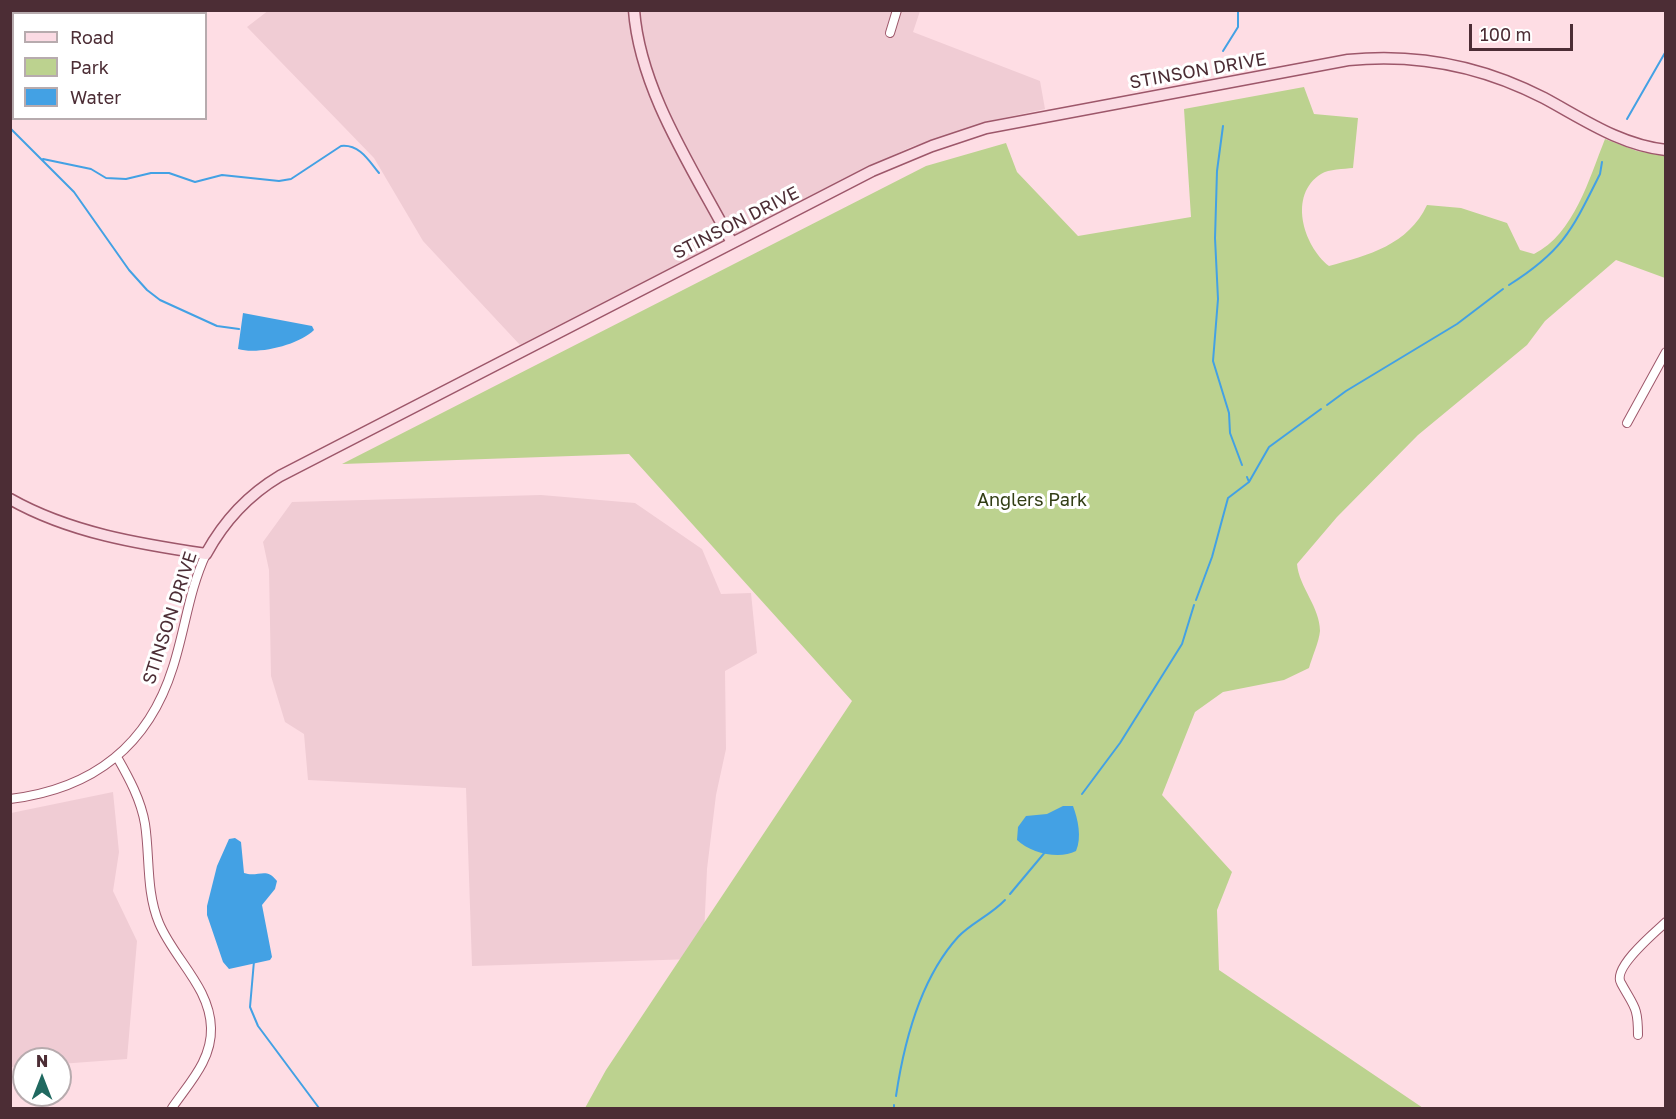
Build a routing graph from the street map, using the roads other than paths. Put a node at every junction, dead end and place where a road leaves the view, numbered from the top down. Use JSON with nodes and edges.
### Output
{"nodes":[{"id":1,"x":634,"y":10,"type":"edge"},
{"id":2,"x":897,"y":10,"type":"edge"},
{"id":3,"x":890,"y":33,"type":"dead end"},
{"id":4,"x":1665,"y":150,"type":"edge"},
{"id":5,"x":732,"y":243,"type":"junction"},
{"id":6,"x":1665,"y":352,"type":"edge"},
{"id":7,"x":1627,"y":423,"type":"dead end"},
{"id":8,"x":10,"y":499,"type":"edge"},
{"id":9,"x":206,"y":554,"type":"junction"},
{"id":10,"x":117,"y":757,"type":"junction"},
{"id":11,"x":10,"y":800,"type":"edge"},
{"id":12,"x":1665,"y":922,"type":"edge"},
{"id":13,"x":1638,"y":1035,"type":"dead end"},
{"id":14,"x":172,"y":1108,"type":"edge"}],
"edges":[{"from":1,"to":5,"type":"street"},
{"from":2,"to":3,"type":"street"},
{"from":4,"to":5,"type":"street","name":"STINSON DRIVE"},
{"from":5,"to":9,"type":"street","name":"STINSON DRIVE"},
{"from":6,"to":7,"type":"street"},
{"from":8,"to":9,"type":"street"},
{"from":9,"to":10,"type":"street","name":"STINSON DRIVE"},
{"from":10,"to":11,"type":"street","name":"STINSON DRIVE"},
{"from":10,"to":14,"type":"street"},
{"from":12,"to":13,"type":"street"}]}
